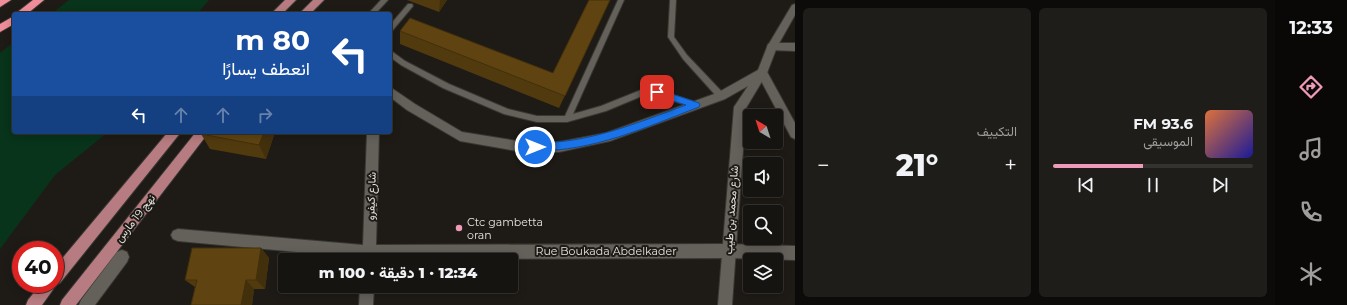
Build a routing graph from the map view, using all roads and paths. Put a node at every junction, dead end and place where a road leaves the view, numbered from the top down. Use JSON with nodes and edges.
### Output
{"nodes":[{"id":1,"x":6,"y":0,"type":"edge"},
{"id":2,"x":39,"y":0,"type":"edge"},
{"id":3,"x":290,"y":0,"type":"edge"},
{"id":4,"x":319,"y":0,"type":"edge"},
{"id":5,"x":385,"y":0,"type":"edge"},
{"id":6,"x":621,"y":0,"type":"edge"},
{"id":7,"x":673,"y":0,"type":"edge"},
{"id":8,"x":0,"y":4,"type":"edge"},
{"id":9,"x":410,"y":6,"type":"dead end"},
{"id":10,"x":795,"y":7,"type":"edge"},
{"id":11,"x":23,"y":12,"type":"edge"},
{"id":12,"x":278,"y":12,"type":"edge"},
{"id":13,"x":306,"y":12,"type":"edge"},
{"id":14,"x":373,"y":12,"type":"edge"},
{"id":15,"x":12,"y":20,"type":"edge"},
{"id":16,"x":392,"y":27,"type":"edge"},
{"id":17,"x":0,"y":29,"type":"edge"},
{"id":18,"x":772,"y":47,"type":"junction"},
{"id":19,"x":795,"y":47,"type":"edge"},
{"id":20,"x":392,"y":54,"type":"edge"},
{"id":21,"x":762,"y":73,"type":"junction"},
{"id":22,"x":392,"y":93,"type":"edge"},
{"id":23,"x":721,"y":96,"type":"junction"},
{"id":24,"x":696,"y":105,"type":"junction"},
{"id":25,"x":567,"y":119,"type":"junction"},
{"id":26,"x":173,"y":134,"type":"edge"},
{"id":27,"x":201,"y":134,"type":"edge"},
{"id":28,"x":373,"y":134,"type":"edge"},
{"id":29,"x":795,"y":134,"type":"edge"},
{"id":30,"x":178,"y":235,"type":"dead end"},
{"id":31,"x":728,"y":250,"type":"junction"},
{"id":32,"x":342,"y":253,"type":"edge"},
{"id":33,"x":369,"y":253,"type":"edge"},
{"id":34,"x":518,"y":254,"type":"edge"},
{"id":35,"x":795,"y":254,"type":"edge"},
{"id":36,"x":122,"y":257,"type":"dead end"},
{"id":37,"x":64,"y":267,"type":"edge"},
{"id":38,"x":43,"y":293,"type":"edge"},
{"id":39,"x":367,"y":293,"type":"edge"},
{"id":40,"x":33,"y":305,"type":"edge"},
{"id":41,"x":67,"y":305,"type":"edge"},
{"id":42,"x":86,"y":305,"type":"edge"},
{"id":43,"x":366,"y":305,"type":"edge"},
{"id":44,"x":725,"y":305,"type":"edge"}],
"edges":[{"from":1,"to":8,"type":"highway"},
{"from":2,"to":11,"type":"highway"},
{"from":3,"to":12,"type":"main road"},
{"from":4,"to":13,"type":"main road"},
{"from":5,"to":14,"type":"lane"},
{"from":6,"to":25,"type":"lane"},
{"from":7,"to":23,"type":"lane"},
{"from":9,"to":16,"type":"lane"},
{"from":10,"to":18,"type":"street","name":"شارع محمد بن طيب"},
{"from":15,"to":17,"type":"highway"},
{"from":18,"to":19,"type":"street"},
{"from":18,"to":21,"type":"street","name":"شارع محمد بن طيب"},
{"from":20,"to":25,"type":"lane"},
{"from":21,"to":23,"type":"street"},
{"from":21,"to":29,"type":"street"},
{"from":21,"to":31,"type":"street","name":"شارع محمد بن طيب"},
{"from":22,"to":24,"type":"street"},
{"from":23,"to":24,"type":"street"},
{"from":24,"to":25,"type":"lane"},
{"from":26,"to":37,"type":"main road"},
{"from":27,"to":41,"type":"main road","name":"نهج 19 مارس"},
{"from":28,"to":33,"type":"street","name":"شارع كيفرو"},
{"from":30,"to":32,"type":"street","name":"Rue Boukada Abdelkader"},
{"from":31,"to":34,"type":"street","name":"Rue Boukada Abdelkader"},
{"from":31,"to":35,"type":"street","name":"Rue Boukada Abdelkader"},
{"from":31,"to":44,"type":"street","name":"شارع محمد بن طيب"},
{"from":36,"to":42,"type":"street"},
{"from":38,"to":40,"type":"main road"},
{"from":39,"to":43,"type":"street"}]}
